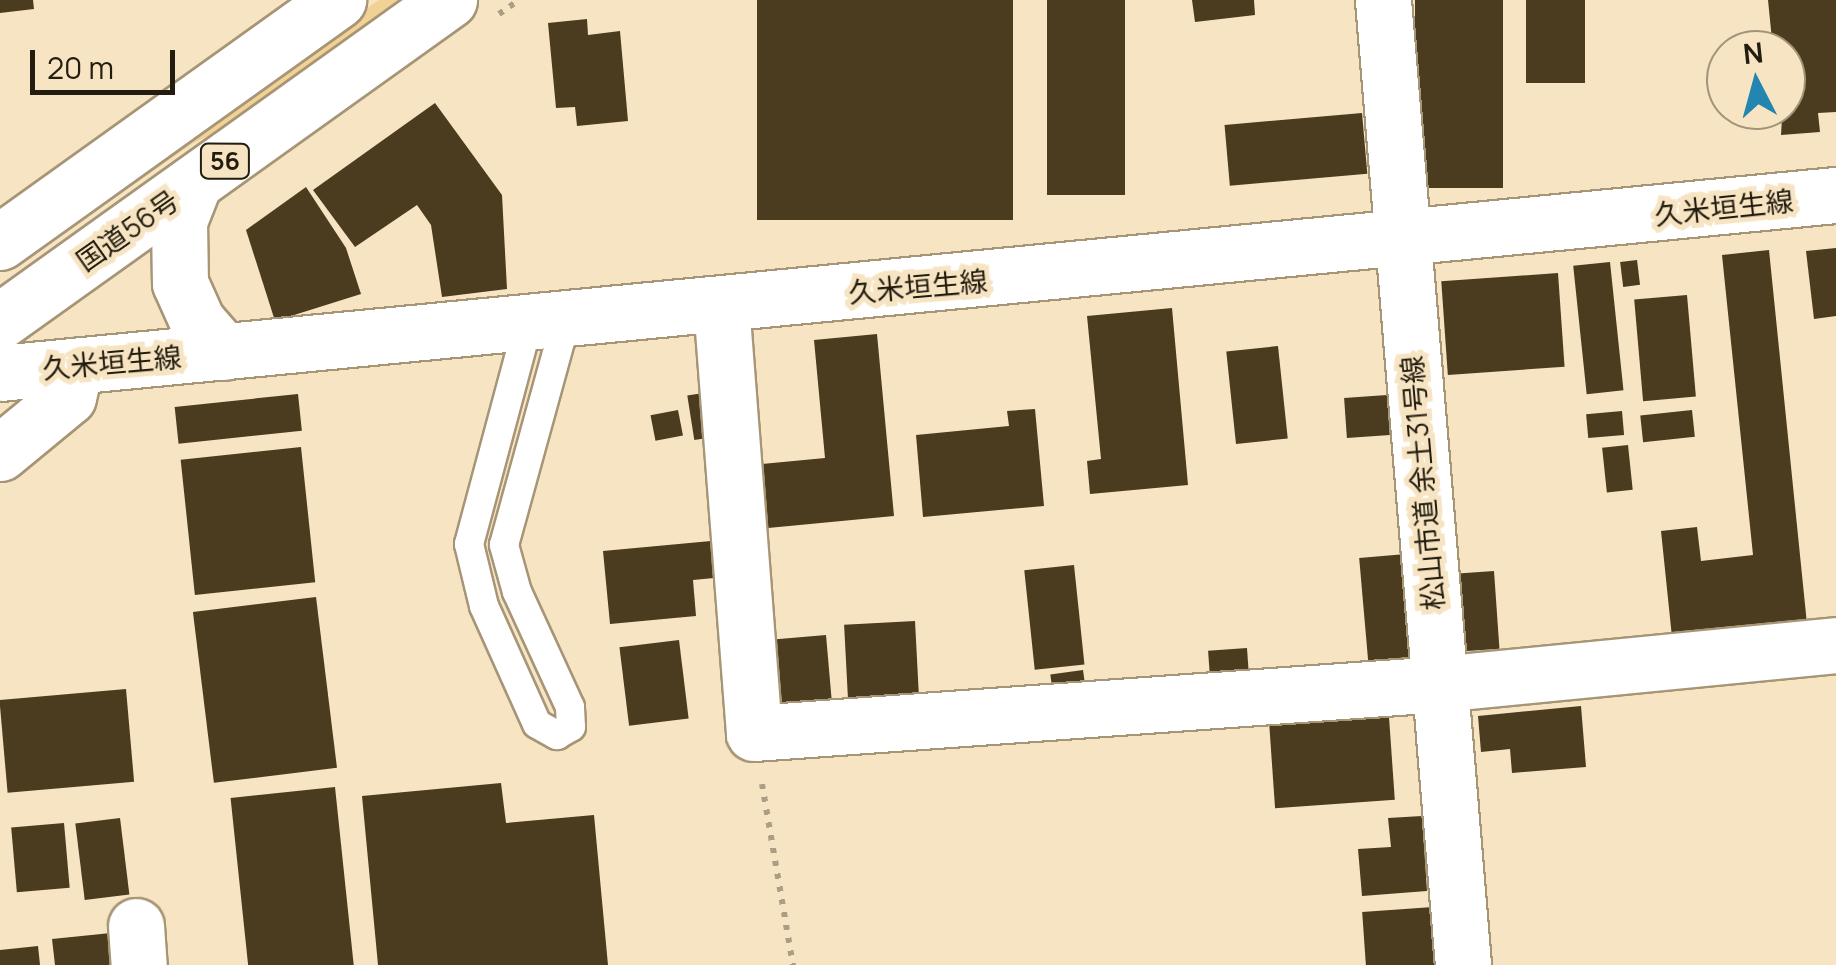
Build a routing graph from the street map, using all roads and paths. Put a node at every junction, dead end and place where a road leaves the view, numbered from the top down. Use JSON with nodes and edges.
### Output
{"nodes":[{"id":1,"x":338,"y":0,"type":"edge"},
{"id":2,"x":519,"y":0,"type":"edge"},
{"id":3,"x":1383,"y":0,"type":"edge"},
{"id":4,"x":469,"y":11,"type":"edge"},
{"id":5,"x":194,"y":183,"type":"junction"},
{"id":6,"x":1836,"y":195,"type":"edge"},
{"id":7,"x":1402,"y":240,"type":"junction"},
{"id":8,"x":0,"y":242,"type":"edge"},
{"id":9,"x":721,"y":304,"type":"junction"},
{"id":10,"x":0,"y":321,"type":"edge"},
{"id":11,"x":547,"y":322,"type":"junction"},
{"id":12,"x":224,"y":352,"type":"junction"},
{"id":13,"x":75,"y":366,"type":"junction"},
{"id":14,"x":0,"y":373,"type":"edge"},
{"id":15,"x":0,"y":453,"type":"edge"},
{"id":16,"x":1836,"y":645,"type":"edge"},
{"id":17,"x":1439,"y":684,"type":"junction"},
{"id":18,"x":754,"y":734,"type":"junction"},
{"id":19,"x":793,"y":965,"type":"edge"},
{"id":20,"x":1463,"y":965,"type":"edge"}],
"edges":[{"from":1,"to":8,"type":"main road","number":"56"},
{"from":2,"to":4,"type":"path"},
{"from":3,"to":7,"type":"main road","name":"松山市道 余土31号線"},
{"from":4,"to":5,"type":"main road","name":"国道56号","number":"56"},
{"from":5,"to":10,"type":"main road","name":"国道56号","number":"56"},
{"from":5,"to":12,"type":"main road","number":"56"},
{"from":6,"to":7,"type":"main road","name":"久米垣生線"},
{"from":7,"to":9,"type":"main road","name":"久米垣生線"},
{"from":7,"to":17,"type":"main road","name":"松山市道 余土31号線"},
{"from":9,"to":11,"type":"main road","name":"久米垣生線"},
{"from":9,"to":18,"type":"main road"},
{"from":11,"to":11,"type":"lane"},
{"from":11,"to":12,"type":"main road","name":"久米垣生線"},
{"from":12,"to":13,"type":"main road","name":"久米垣生線"},
{"from":13,"to":14,"type":"main road","name":"久米垣生線"},
{"from":13,"to":15,"type":"main road"},
{"from":16,"to":17,"type":"main road"},
{"from":17,"to":18,"type":"main road"},
{"from":17,"to":20,"type":"main road","name":"松山市道 余土31号線"},
{"from":18,"to":19,"type":"path"}]}
